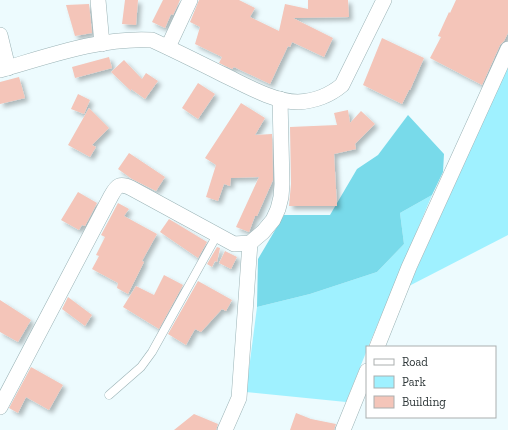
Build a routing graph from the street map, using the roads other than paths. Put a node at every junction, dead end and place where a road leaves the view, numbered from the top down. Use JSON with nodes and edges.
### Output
{"nodes":[{"id":1,"x":98,"y":0,"type":"edge"},
{"id":2,"x":190,"y":0,"type":"edge"},
{"id":3,"x":384,"y":0,"type":"edge"},
{"id":4,"x":0,"y":35,"type":"edge"},
{"id":5,"x":102,"y":44,"type":"junction"},
{"id":6,"x":168,"y":47,"type":"junction"},
{"id":7,"x":508,"y":49,"type":"edge"},
{"id":8,"x":4,"y":69,"type":"edge"},
{"id":9,"x":280,"y":99,"type":"junction"},
{"id":10,"x":217,"y":235,"type":"junction"},
{"id":11,"x":250,"y":243,"type":"junction"},
{"id":12,"x":377,"y":346,"type":"edge"},
{"id":13,"x":366,"y":372,"type":"edge"},
{"id":14,"x":109,"y":395,"type":"dead end"},
{"id":15,"x":0,"y":407,"type":"edge"},
{"id":16,"x":225,"y":430,"type":"edge"},
{"id":17,"x":343,"y":430,"type":"edge"}],
"edges":[{"from":1,"to":5,"type":"street"},
{"from":2,"to":6,"type":"street"},
{"from":3,"to":9,"type":"street"},
{"from":4,"to":8,"type":"street"},
{"from":5,"to":6,"type":"street"},
{"from":5,"to":8,"type":"street"},
{"from":6,"to":9,"type":"street"},
{"from":7,"to":12,"type":"street"},
{"from":9,"to":11,"type":"street"},
{"from":10,"to":11,"type":"street"},
{"from":10,"to":14,"type":"lane"},
{"from":10,"to":15,"type":"street"},
{"from":11,"to":16,"type":"street"},
{"from":13,"to":17,"type":"street"}]}
